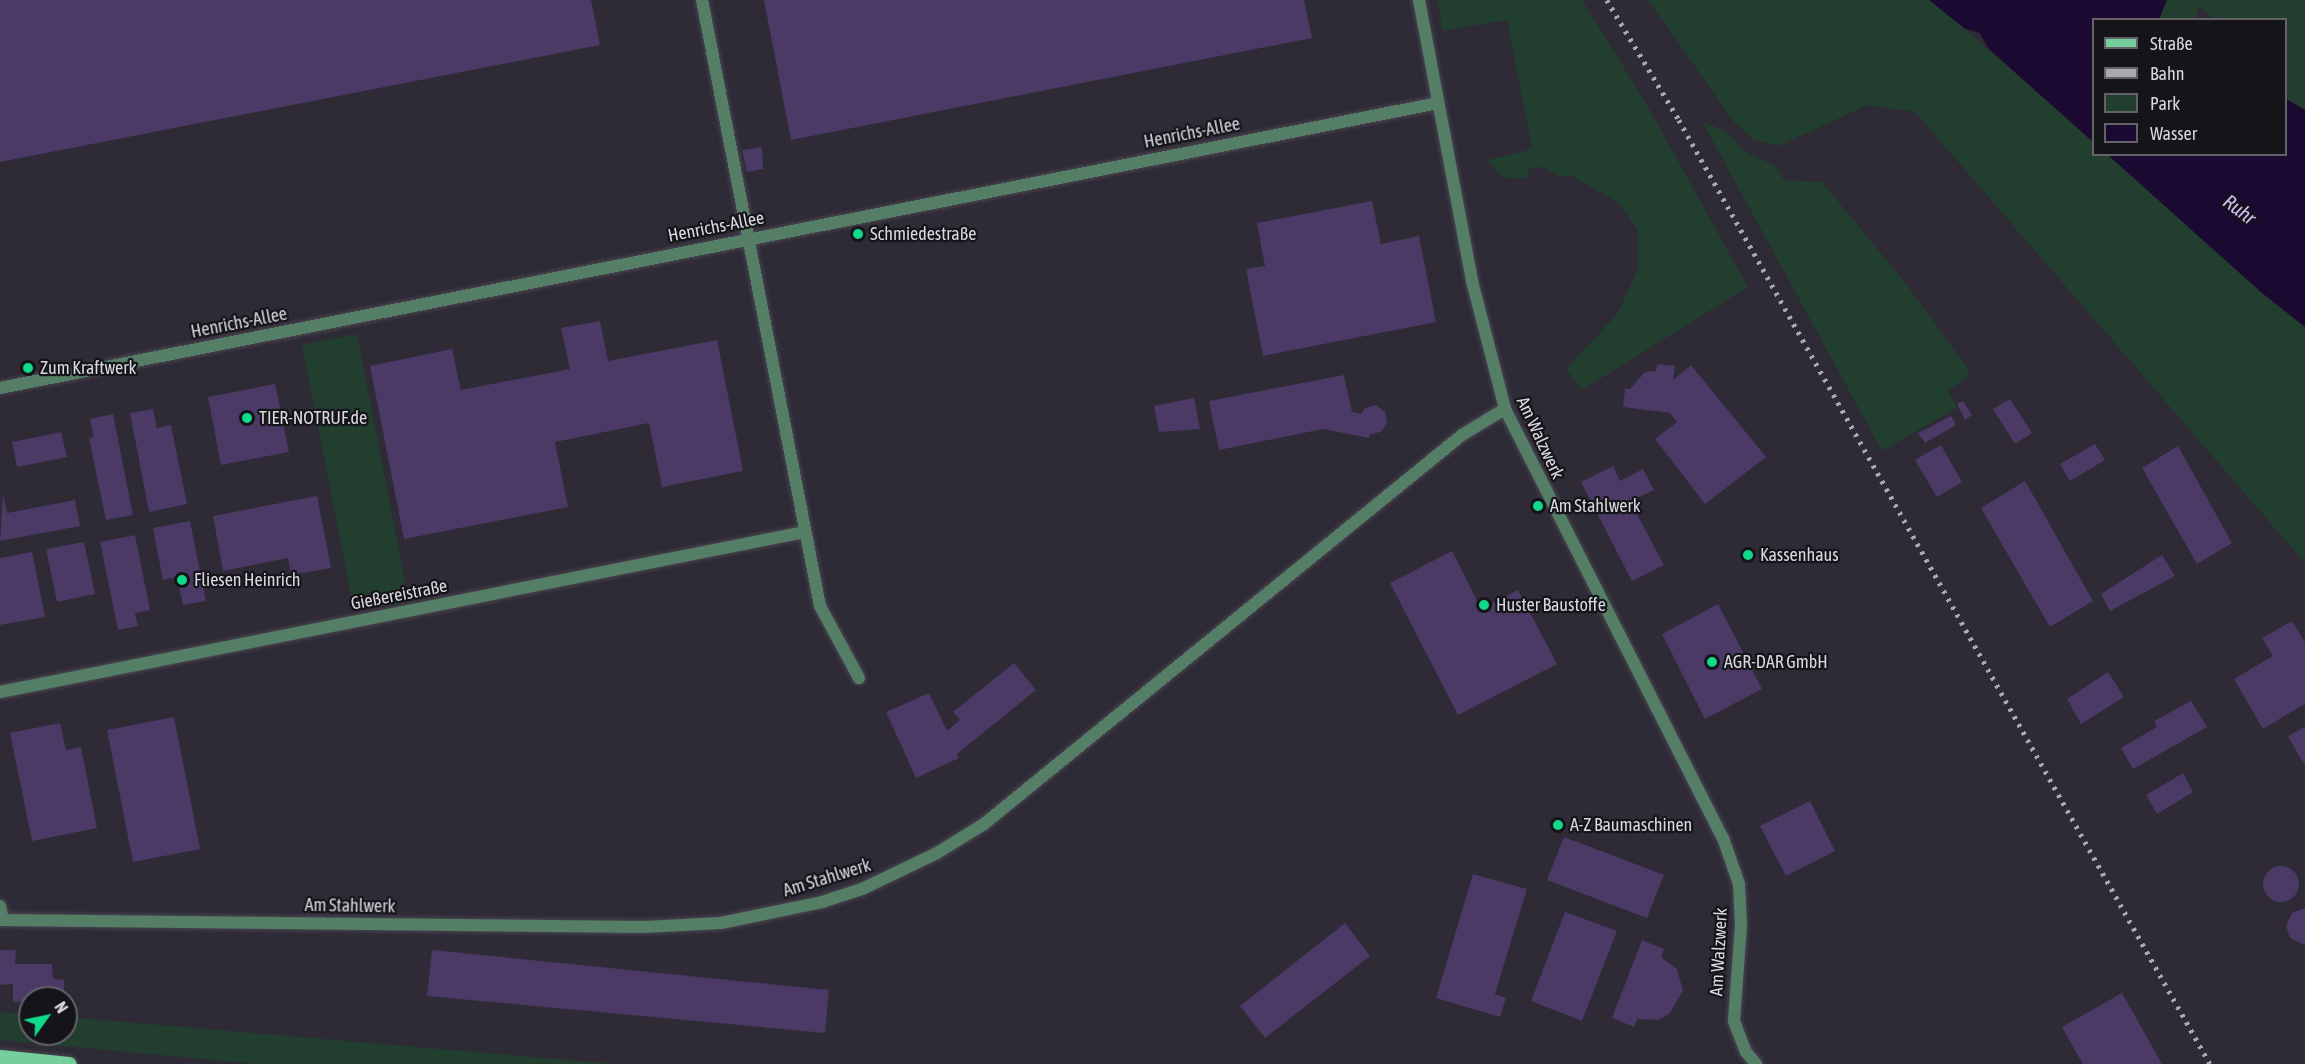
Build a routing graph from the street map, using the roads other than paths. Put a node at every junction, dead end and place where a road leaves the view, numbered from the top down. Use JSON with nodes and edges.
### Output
{"nodes":[{"id":1,"x":702,"y":0,"type":"edge"},
{"id":2,"x":1419,"y":0,"type":"edge"},
{"id":3,"x":1438,"y":103,"type":"junction"},
{"id":4,"x":748,"y":239,"type":"junction"},
{"id":5,"x":0,"y":388,"type":"edge"},
{"id":6,"x":1505,"y":409,"type":"junction"},
{"id":7,"x":805,"y":532,"type":"junction"},
{"id":8,"x":859,"y":678,"type":"dead end"},
{"id":9,"x":0,"y":692,"type":"edge"},
{"id":10,"x":0,"y":906,"type":"edge"},
{"id":11,"x":1,"y":920,"type":"edge"},
{"id":12,"x":0,"y":1057,"type":"edge"},
{"id":13,"x":69,"y":1064,"type":"edge"},
{"id":14,"x":1756,"y":1064,"type":"edge"}],
"edges":[{"from":1,"to":4,"type":"street"},
{"from":2,"to":3,"type":"street","name":"Am Walzwerk"},
{"from":3,"to":4,"type":"street","name":"Henrichs-Allee"},
{"from":3,"to":6,"type":"street","name":"Am Walzwerk"},
{"from":4,"to":5,"type":"street","name":"Henrichs-Allee"},
{"from":4,"to":7,"type":"street"},
{"from":6,"to":11,"type":"street","name":"Am Stahlwerk"},
{"from":6,"to":14,"type":"street","name":"Am Walzwerk"},
{"from":7,"to":8,"type":"street"},
{"from":7,"to":9,"type":"street","name":"Gießereistraße"},
{"from":10,"to":11,"type":"street"},
{"from":12,"to":13,"type":"main road"}]}
